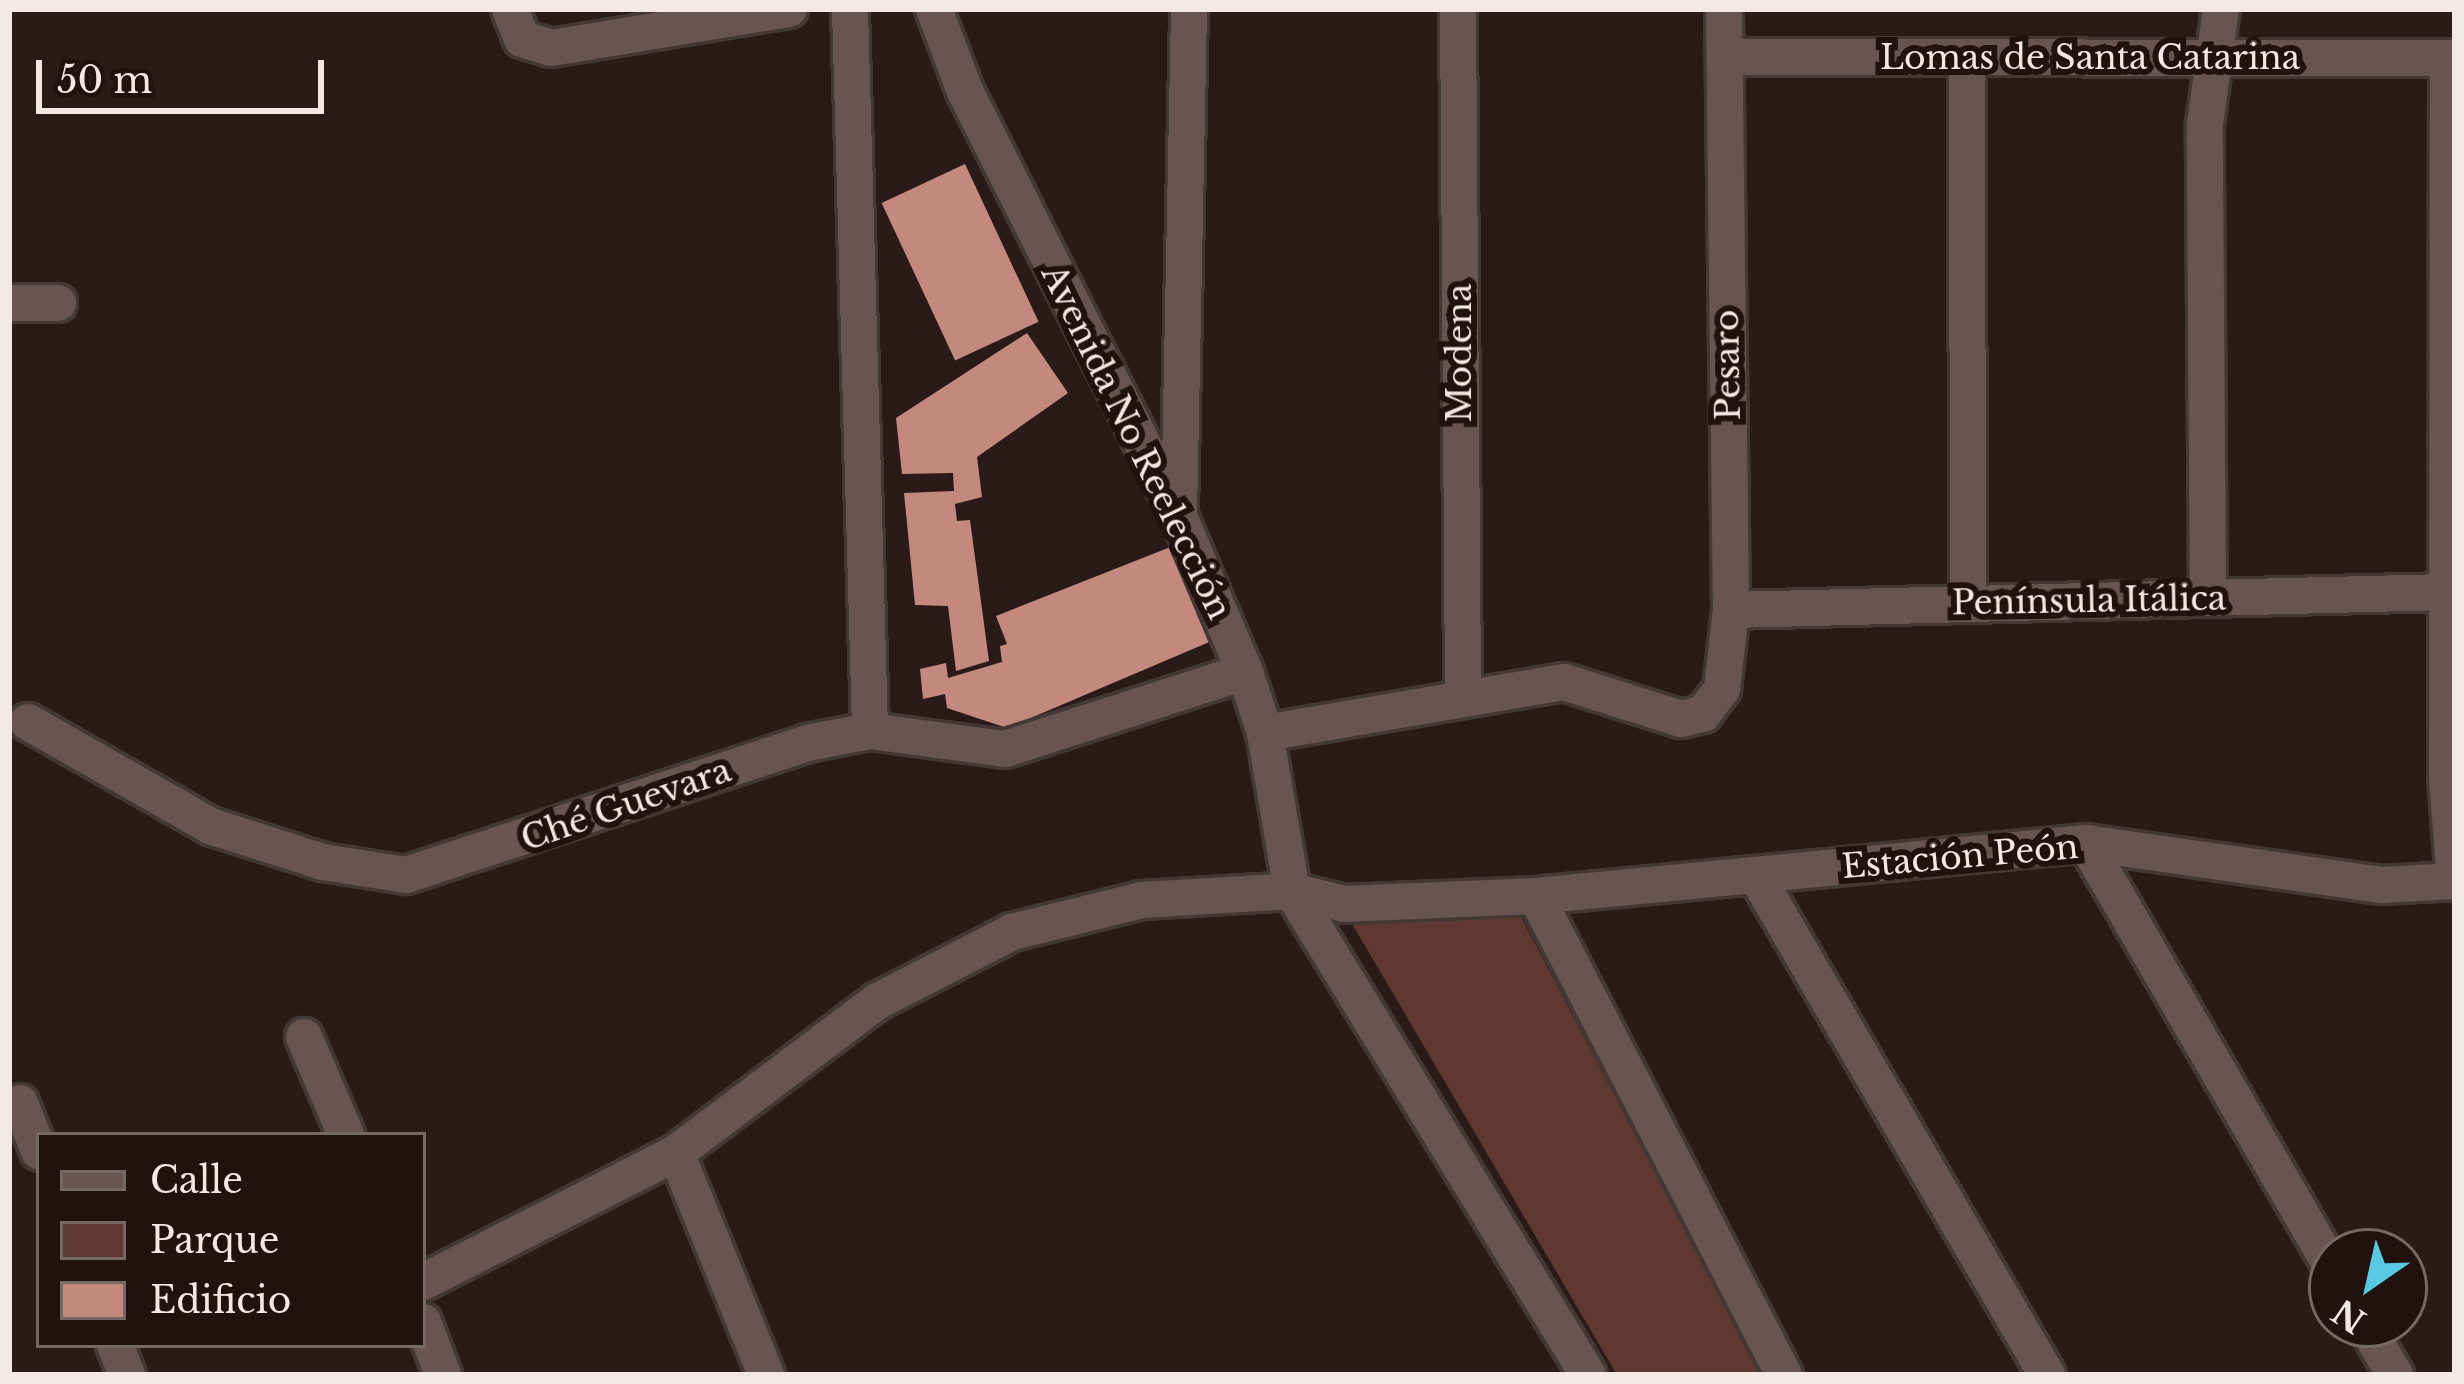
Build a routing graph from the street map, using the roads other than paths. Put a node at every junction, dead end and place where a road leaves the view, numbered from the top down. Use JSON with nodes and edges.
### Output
{"nodes":[{"id":1,"x":510,"y":9,"type":"edge"},
{"id":2,"x":789,"y":9,"type":"edge"},
{"id":3,"x":850,"y":9,"type":"edge"},
{"id":4,"x":934,"y":9,"type":"edge"},
{"id":5,"x":1189,"y":9,"type":"edge"},
{"id":6,"x":1458,"y":9,"type":"edge"},
{"id":7,"x":1724,"y":9,"type":"edge"},
{"id":8,"x":2222,"y":9,"type":"edge"},
{"id":9,"x":1726,"y":56,"type":"junction"},
{"id":10,"x":1967,"y":58,"type":"junction"},
{"id":11,"x":2211,"y":58,"type":"junction"},
{"id":12,"x":2451,"y":58,"type":"edge"},
{"id":13,"x":9,"y":303,"type":"edge"},
{"id":14,"x":58,"y":303,"type":"dead end"},
{"id":15,"x":2453,"y":308,"type":"edge"},
{"id":16,"x":1179,"y":516,"type":"junction"},
{"id":17,"x":2447,"y":592,"type":"junction"},
{"id":18,"x":2208,"y":598,"type":"junction"},
{"id":19,"x":1968,"y":604,"type":"junction"},
{"id":20,"x":1731,"y":610,"type":"junction"},
{"id":21,"x":1245,"y":672,"type":"junction"},
{"id":22,"x":1462,"y":698,"type":"junction"},
{"id":23,"x":28,"y":722,"type":"dead end"},
{"id":24,"x":870,"y":731,"type":"junction"},
{"id":25,"x":1265,"y":734,"type":"junction"},
{"id":26,"x":2086,"y":843,"type":"junction"},
{"id":27,"x":1757,"y":877,"type":"junction"},
{"id":28,"x":2455,"y":882,"type":"edge"},
{"id":29,"x":1292,"y":891,"type":"junction"},
{"id":30,"x":1536,"y":896,"type":"junction"},
{"id":31,"x":304,"y":1037,"type":"dead end"},
{"id":32,"x":20,"y":1103,"type":"dead end"},
{"id":33,"x":345,"y":1132,"type":"edge"},
{"id":34,"x":36,"y":1143,"type":"edge"},
{"id":35,"x":676,"y":1153,"type":"junction"},
{"id":36,"x":2309,"y":1228,"type":"edge"},
{"id":37,"x":426,"y":1280,"type":"edge"},
{"id":38,"x":426,"y":1330,"type":"edge"},
{"id":39,"x":2380,"y":1348,"type":"edge"},
{"id":40,"x":443,"y":1375,"type":"edge"},
{"id":41,"x":766,"y":1375,"type":"edge"},
{"id":42,"x":1588,"y":1375,"type":"edge"},
{"id":43,"x":1784,"y":1375,"type":"edge"},
{"id":44,"x":2047,"y":1375,"type":"edge"},
{"id":45,"x":2395,"y":1375,"type":"edge"}],
"edges":[{"from":1,"to":2,"type":"street"},
{"from":3,"to":24,"type":"street"},
{"from":4,"to":16,"type":"street","name":"Avenida No Reelección"},
{"from":5,"to":16,"type":"street"},
{"from":6,"to":22,"type":"street","name":"Modena"},
{"from":7,"to":9,"type":"street","name":"Pesaro"},
{"from":8,"to":11,"type":"street"},
{"from":9,"to":10,"type":"street","name":"Lomas de Santa Catarina"},
{"from":9,"to":20,"type":"street","name":"Pesaro"},
{"from":10,"to":11,"type":"street","name":"Lomas de Santa Catarina"},
{"from":10,"to":19,"type":"street"},
{"from":11,"to":12,"type":"street","name":"Lomas de Santa Catarina"},
{"from":11,"to":18,"type":"street"},
{"from":12,"to":15,"type":"street"},
{"from":13,"to":14,"type":"street"},
{"from":15,"to":17,"type":"street"},
{"from":16,"to":21,"type":"street","name":"Avenida No Reelección"},
{"from":17,"to":18,"type":"street","name":"Península Itálica"},
{"from":17,"to":28,"type":"street"},
{"from":18,"to":19,"type":"street","name":"Península Itálica"},
{"from":19,"to":20,"type":"street","name":"Península Itálica"},
{"from":20,"to":22,"type":"street","name":"Pesaro"},
{"from":21,"to":24,"type":"street","name":"Ché Guevara"},
{"from":21,"to":25,"type":"street","name":"Avenida No Reelección"},
{"from":22,"to":25,"type":"street"},
{"from":23,"to":24,"type":"street","name":"Ché Guevara"},
{"from":25,"to":29,"type":"street","name":"Avenida No Reelección"},
{"from":26,"to":27,"type":"street","name":"Estación Peón"},
{"from":26,"to":28,"type":"street","name":"Estación Peón"},
{"from":26,"to":36,"type":"street"},
{"from":27,"to":30,"type":"street","name":"Estación Peón"},
{"from":27,"to":44,"type":"street"},
{"from":29,"to":30,"type":"street"},
{"from":29,"to":35,"type":"street"},
{"from":29,"to":42,"type":"street","name":"Avenida No Reelección"},
{"from":30,"to":43,"type":"street"},
{"from":31,"to":33,"type":"street"},
{"from":32,"to":34,"type":"street"},
{"from":35,"to":37,"type":"street"},
{"from":35,"to":41,"type":"street"},
{"from":38,"to":40,"type":"street"},
{"from":39,"to":45,"type":"street"}]}
